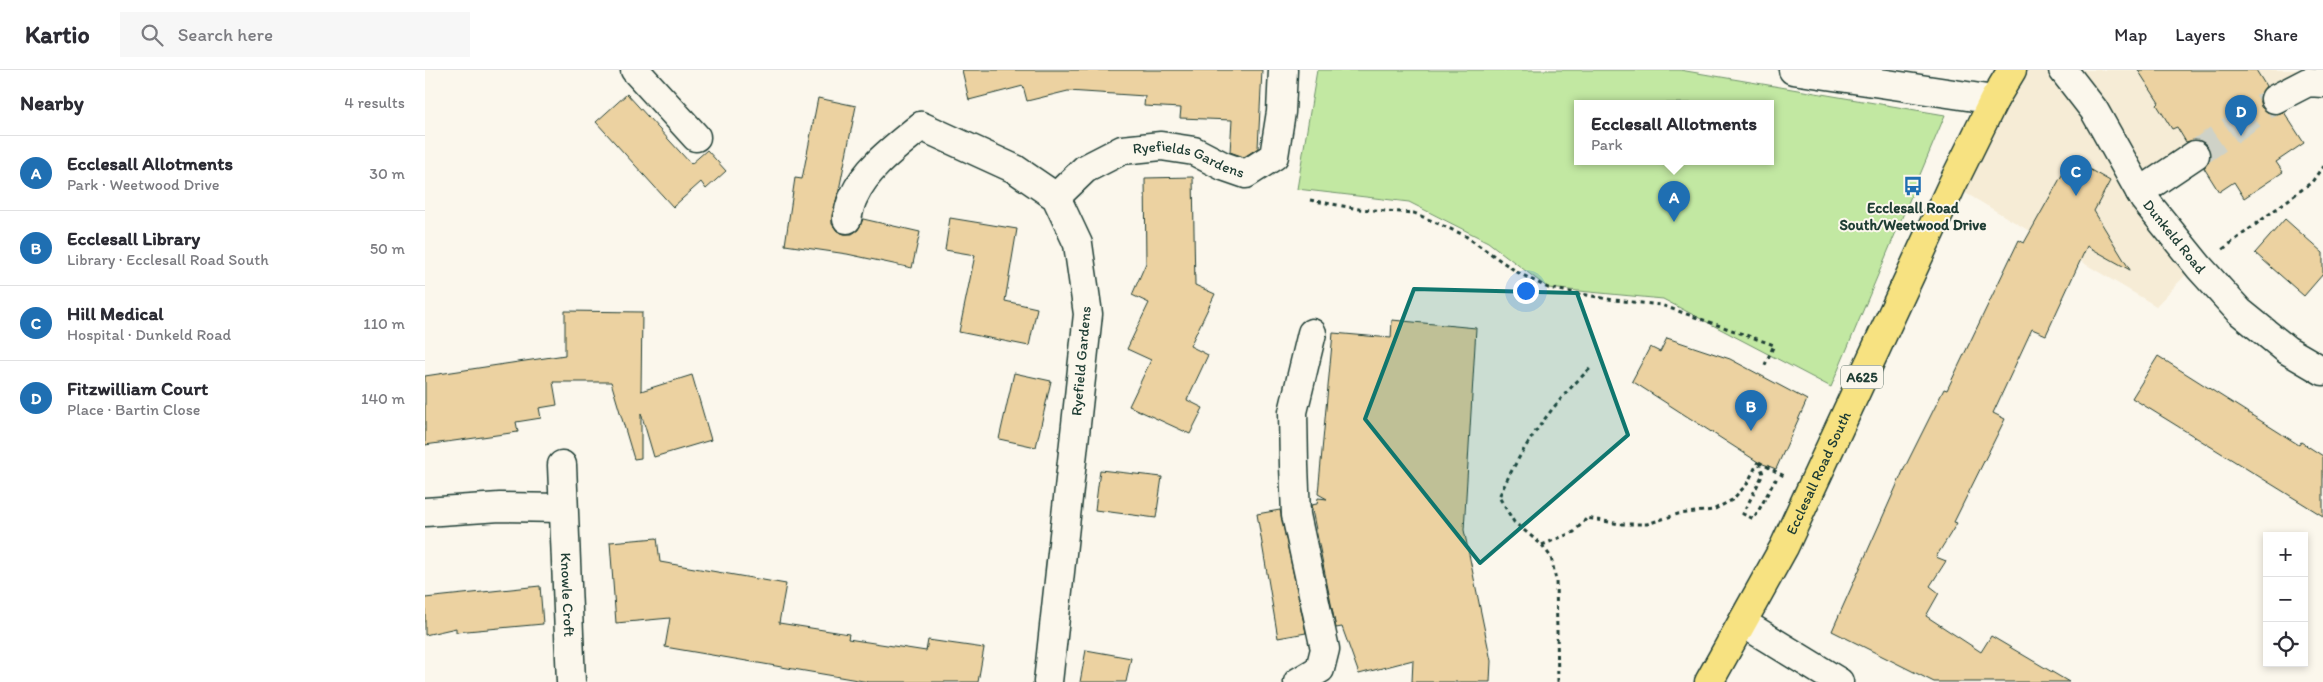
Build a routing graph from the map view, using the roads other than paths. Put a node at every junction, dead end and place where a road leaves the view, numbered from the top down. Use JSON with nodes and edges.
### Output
{"nodes":[{"id":1,"x":635,"y":70,"type":"edge"},
{"id":2,"x":1283,"y":70,"type":"edge"},
{"id":3,"x":1793,"y":70,"type":"edge"},
{"id":4,"x":2012,"y":70,"type":"edge"},
{"id":5,"x":2063,"y":70,"type":"edge"},
{"id":6,"x":2323,"y":83,"type":"edge"},
{"id":7,"x":2275,"y":99,"type":"tunnel mouth"},
{"id":8,"x":1994,"y":100,"type":"junction"},
{"id":9,"x":696,"y":137,"type":"dead end"},
{"id":10,"x":2195,"y":155,"type":"tunnel mouth"},
{"id":11,"x":2140,"y":192,"type":"junction"},
{"id":12,"x":1056,"y":197,"type":"junction"},
{"id":13,"x":847,"y":219,"type":"dead end"},
{"id":14,"x":1312,"y":333,"type":"dead end"},
{"id":15,"x":2323,"y":371,"type":"edge"},
{"id":16,"x":562,"y":465,"type":"dead end"},
{"id":17,"x":562,"y":508,"type":"junction"},
{"id":18,"x":425,"y":512,"type":"edge"},
{"id":19,"x":1743,"y":623,"type":"junction"},
{"id":20,"x":571,"y":682,"type":"edge"},
{"id":21,"x":1047,"y":682,"type":"edge"},
{"id":22,"x":1298,"y":682,"type":"edge"},
{"id":23,"x":1709,"y":682,"type":"edge"},
{"id":24,"x":1839,"y":682,"type":"edge"}],
"edges":[{"from":1,"to":9,"type":"street"},
{"from":2,"to":12,"type":"street","name":"Ryefields Gardens"},
{"from":3,"to":8,"type":"street"},
{"from":4,"to":8,"type":"main road","name":"Ecclesall Road South","number":"A625"},
{"from":5,"to":11,"type":"street","name":"Dunkeld Road"},
{"from":6,"to":7,"type":"street"},
{"from":8,"to":19,"type":"main road","name":"Ecclesall Road South","number":"A625"},
{"from":10,"to":11,"type":"street"},
{"from":11,"to":15,"type":"street","name":"Dunkeld Road"},
{"from":12,"to":13,"type":"street"},
{"from":12,"to":21,"type":"street","name":"Ryefield Gardens"},
{"from":14,"to":22,"type":"street"},
{"from":16,"to":17,"type":"street","name":"Knowle Croft"},
{"from":17,"to":18,"type":"street"},
{"from":17,"to":20,"type":"street","name":"Knowle Croft"},
{"from":19,"to":23,"type":"main road","name":"Ecclesall Road South","number":"A625"},
{"from":19,"to":24,"type":"street"}]}
